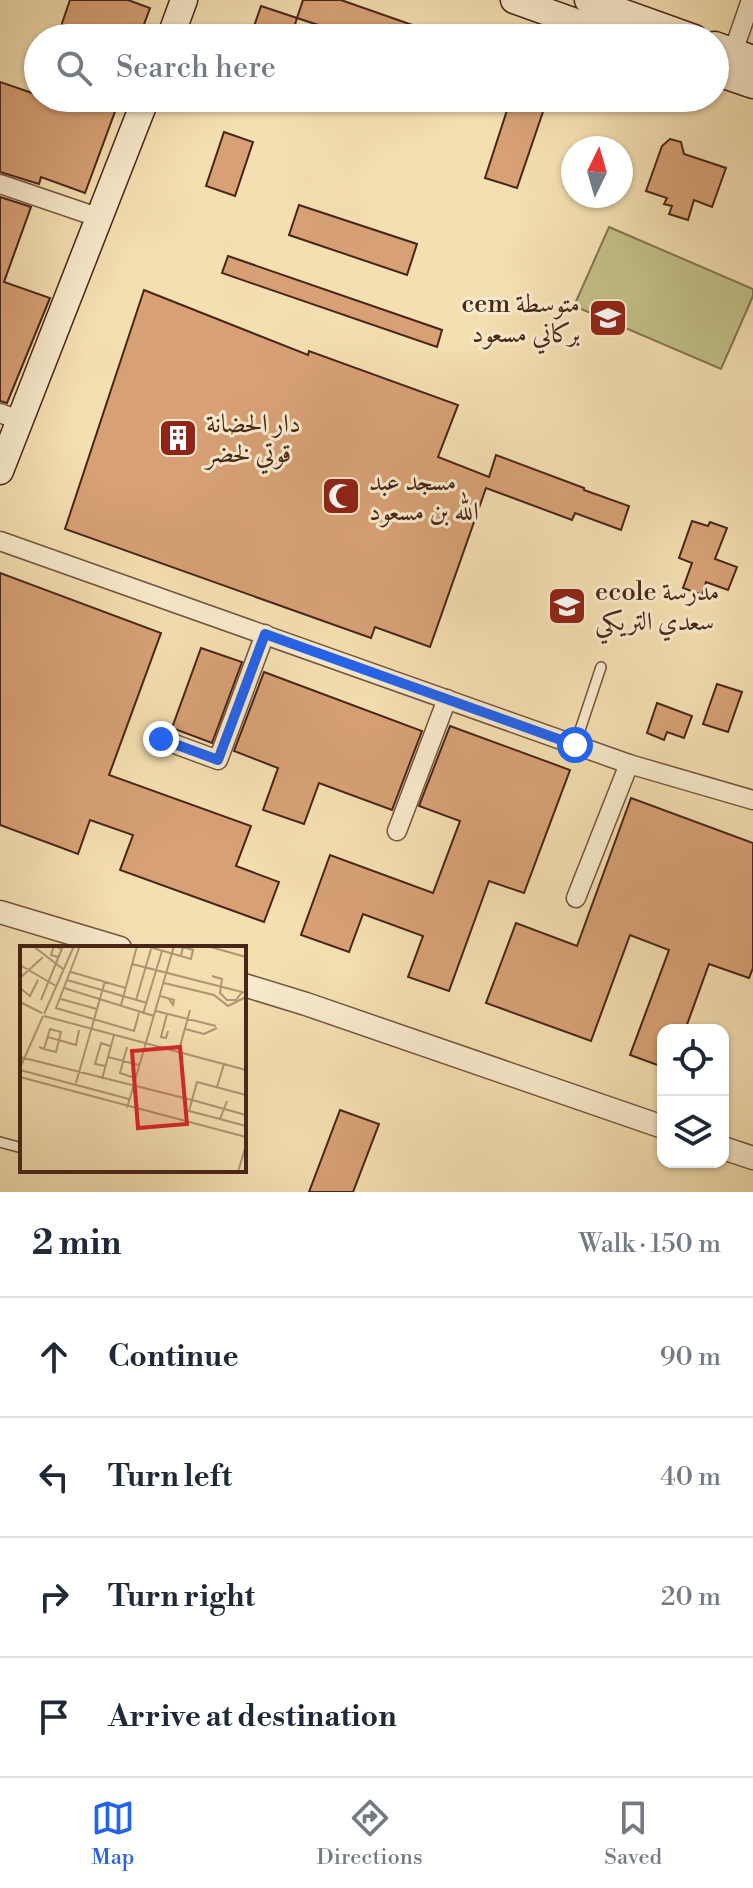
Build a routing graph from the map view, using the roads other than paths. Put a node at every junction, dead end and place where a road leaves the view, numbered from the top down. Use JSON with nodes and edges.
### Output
{"nodes":[{"id":1,"x":184,"y":0,"type":"edge"},
{"id":2,"x":514,"y":0,"type":"edge"},
{"id":3,"x":588,"y":0,"type":"edge"},
{"id":4,"x":751,"y":0,"type":"edge"},
{"id":5,"x":175,"y":24,"type":"edge"},
{"id":6,"x":581,"y":24,"type":"edge"},
{"id":7,"x":655,"y":24,"type":"edge"},
{"id":8,"x":734,"y":52,"type":"edge"},
{"id":9,"x":729,"y":77,"type":"edge"},
{"id":10,"x":753,"y":85,"type":"edge"},
{"id":11,"x":141,"y":112,"type":"edge"},
{"id":12,"x":0,"y":184,"type":"edge"},
{"id":13,"x":100,"y":218,"type":"junction"},
{"id":14,"x":10,"y":417,"type":"edge"},
{"id":15,"x":0,"y":471,"type":"edge"},
{"id":16,"x":0,"y":541,"type":"edge"},
{"id":17,"x":265,"y":634,"type":"junction"},
{"id":18,"x":601,"y":667,"type":"dead end"},
{"id":19,"x":447,"y":699,"type":"junction"},
{"id":20,"x":161,"y":739,"type":"dead end"},
{"id":21,"x":575,"y":745,"type":"junction"},
{"id":22,"x":629,"y":764,"type":"junction"},
{"id":23,"x":753,"y":800,"type":"edge"},
{"id":24,"x":397,"y":831,"type":"dead end"},
{"id":25,"x":576,"y":898,"type":"dead end"},
{"id":26,"x":0,"y":912,"type":"edge"},
{"id":27,"x":113,"y":946,"type":"edge"},
{"id":28,"x":246,"y":986,"type":"edge"},
{"id":29,"x":657,"y":1125,"type":"edge"},
{"id":30,"x":0,"y":1142,"type":"edge"},
{"id":31,"x":20,"y":1147,"type":"edge"},
{"id":32,"x":729,"y":1150,"type":"edge"},
{"id":33,"x":753,"y":1158,"type":"edge"}],
"edges":[{"from":1,"to":5,"type":"main road"},
{"from":2,"to":6,"type":"main road"},
{"from":3,"to":7,"type":"main road"},
{"from":4,"to":8,"type":"street"},
{"from":9,"to":10,"type":"main road"},
{"from":11,"to":13,"type":"main road"},
{"from":12,"to":13,"type":"street"},
{"from":13,"to":14,"type":"main road"},
{"from":14,"to":15,"type":"main road"},
{"from":16,"to":17,"type":"street"},
{"from":17,"to":19,"type":"street"},
{"from":17,"to":20,"type":"street"},
{"from":18,"to":21,"type":"lane"},
{"from":19,"to":21,"type":"street"},
{"from":19,"to":24,"type":"street"},
{"from":21,"to":22,"type":"street"},
{"from":22,"to":23,"type":"street"},
{"from":22,"to":25,"type":"street"},
{"from":26,"to":27,"type":"street"},
{"from":28,"to":29,"type":"street"},
{"from":30,"to":31,"type":"lane"},
{"from":32,"to":33,"type":"street"}]}
